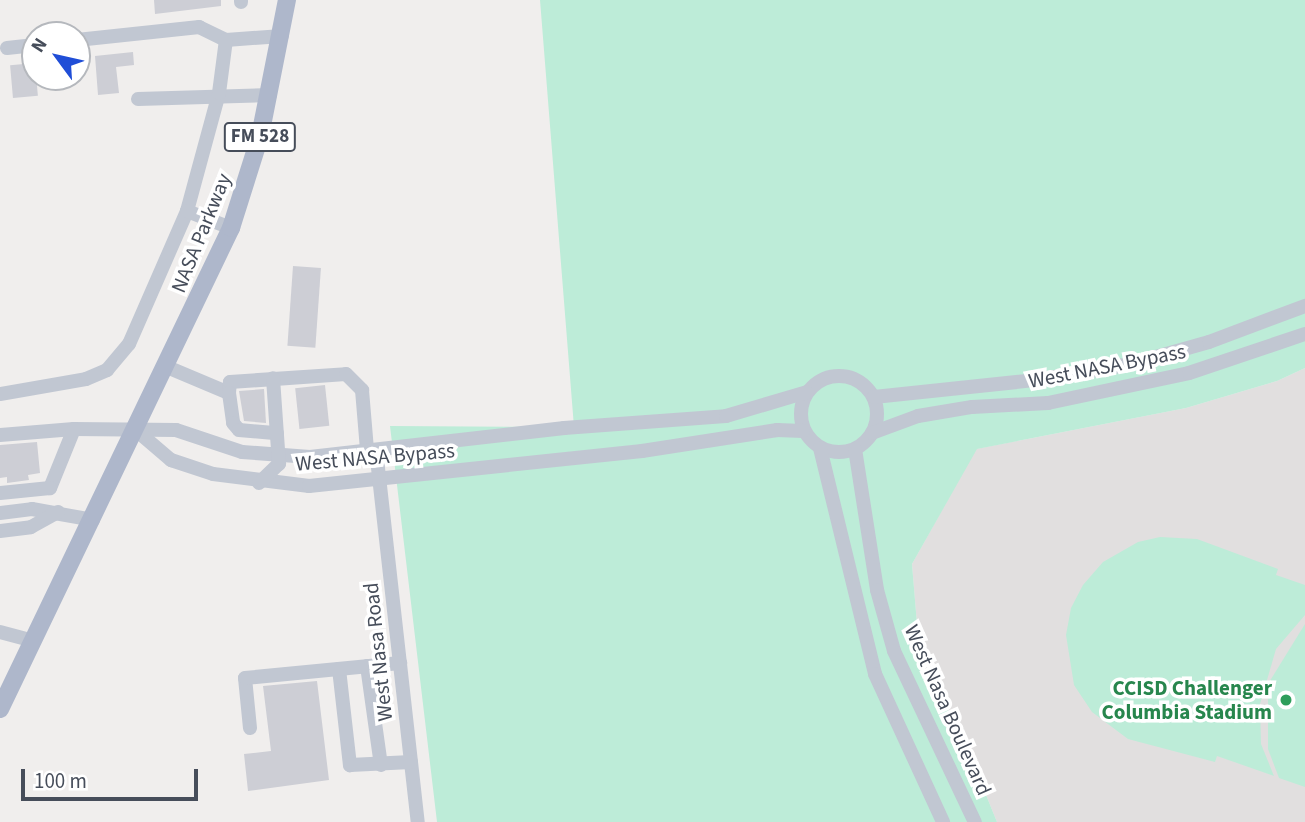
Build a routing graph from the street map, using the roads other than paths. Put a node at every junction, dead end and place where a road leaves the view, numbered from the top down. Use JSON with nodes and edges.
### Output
{"nodes":[{"id":1,"x":287,"y":0,"type":"edge"},
{"id":2,"x":282,"y":36,"type":"junction"},
{"id":3,"x":91,"y":39,"type":"edge"},
{"id":4,"x":226,"y":40,"type":"junction"},
{"id":5,"x":21,"y":46,"type":"edge"},
{"id":6,"x":7,"y":48,"type":"dead end"},
{"id":7,"x":219,"y":93,"type":"junction"},
{"id":8,"x":270,"y":95,"type":"junction"},
{"id":9,"x":138,"y":99,"type":"dead end"},
{"id":10,"x":187,"y":211,"type":"junction"},
{"id":11,"x":232,"y":228,"type":"junction"},
{"id":12,"x":1305,"y":306,"type":"edge"},
{"id":13,"x":1305,"y":334,"type":"edge"},
{"id":14,"x":167,"y":367,"type":"junction"},
{"id":15,"x":273,"y":377,"type":"junction"},
{"id":16,"x":807,"y":392,"type":"junction"},
{"id":17,"x":229,"y":393,"type":"junction"},
{"id":18,"x":0,"y":394,"type":"edge"},
{"id":19,"x":874,"y":397,"type":"junction"},
{"id":20,"x":74,"y":429,"type":"junction"},
{"id":21,"x":803,"y":430,"type":"junction"},
{"id":22,"x":137,"y":431,"type":"junction"},
{"id":23,"x":278,"y":433,"type":"junction"},
{"id":24,"x":872,"y":433,"type":"junction"},
{"id":25,"x":0,"y":435,"type":"edge"},
{"id":26,"x":820,"y":448,"type":"junction"},
{"id":27,"x":855,"y":449,"type":"junction"},
{"id":28,"x":371,"y":450,"type":"junction"},
{"id":29,"x":279,"y":456,"type":"junction"},
{"id":30,"x":380,"y":478,"type":"junction"},
{"id":31,"x":259,"y":483,"type":"junction"},
{"id":32,"x":31,"y":490,"type":"junction"},
{"id":33,"x":0,"y":493,"type":"edge"},
{"id":34,"x":32,"y":509,"type":"junction"},
{"id":35,"x":60,"y":512,"type":"junction"},
{"id":36,"x":0,"y":513,"type":"edge"},
{"id":37,"x":93,"y":520,"type":"junction"},
{"id":38,"x":0,"y":531,"type":"edge"},
{"id":39,"x":0,"y":632,"type":"edge"},
{"id":40,"x":33,"y":641,"type":"junction"},
{"id":41,"x":400,"y":663,"type":"junction"},
{"id":42,"x":367,"y":666,"type":"junction"},
{"id":43,"x":339,"y":668,"type":"junction"},
{"id":44,"x":0,"y":709,"type":"edge"},
{"id":45,"x":250,"y":728,"type":"dead end"},
{"id":46,"x":411,"y":762,"type":"junction"},
{"id":47,"x":375,"y":766,"type":"junction"},
{"id":48,"x":418,"y":822,"type":"edge"},
{"id":49,"x":943,"y":822,"type":"edge"},
{"id":50,"x":975,"y":822,"type":"edge"}],
"edges":[{"from":1,"to":2,"type":"main road","name":"NASA Parkway","number":"FM 528"},
{"from":2,"to":4,"type":"street"},
{"from":2,"to":8,"type":"main road","name":"NASA Parkway","number":"FM 528"},
{"from":3,"to":4,"type":"street"},
{"from":4,"to":7,"type":"street"},
{"from":5,"to":6,"type":"street"},
{"from":7,"to":8,"type":"street"},
{"from":7,"to":9,"type":"street"},
{"from":7,"to":10,"type":"street"},
{"from":8,"to":11,"type":"main road","name":"NASA Parkway","number":"FM 528"},
{"from":10,"to":11,"type":"street"},
{"from":10,"to":18,"type":"street"},
{"from":11,"to":14,"type":"main road","name":"NASA Parkway","number":"FM 528"},
{"from":12,"to":19,"type":"street","name":"West NASA Bypass"},
{"from":13,"to":24,"type":"street","name":"West NASA Bypass"},
{"from":14,"to":17,"type":"street"},
{"from":14,"to":22,"type":"main road","name":"NASA Parkway","number":"FM 528"},
{"from":15,"to":17,"type":"street"},
{"from":15,"to":23,"type":"street"},
{"from":15,"to":28,"type":"street","name":"West Nasa Road"},
{"from":16,"to":19,"type":"street","name":"West NASA Bypass"},
{"from":16,"to":21,"type":"street"},
{"from":16,"to":28,"type":"street","name":"West NASA Bypass"},
{"from":17,"to":23,"type":"street"},
{"from":19,"to":24,"type":"street"},
{"from":20,"to":22,"type":"street"},
{"from":20,"to":25,"type":"street"},
{"from":20,"to":32,"type":"street"},
{"from":21,"to":26,"type":"street"},
{"from":21,"to":30,"type":"street","name":"West NASA Bypass"},
{"from":22,"to":29,"type":"street","name":"West NASA Bypass"},
{"from":22,"to":31,"type":"street","name":"West NASA Bypass"},
{"from":22,"to":37,"type":"main road","number":"FM 528"},
{"from":23,"to":29,"type":"street"},
{"from":24,"to":27,"type":"street","name":"West NASA Bypass"},
{"from":26,"to":27,"type":"street"},
{"from":26,"to":49,"type":"street"},
{"from":27,"to":50,"type":"street","name":"West Nasa Boulevard"},
{"from":28,"to":29,"type":"street","name":"West NASA Bypass"},
{"from":28,"to":30,"type":"street","name":"West Nasa Road"},
{"from":29,"to":31,"type":"street"},
{"from":30,"to":31,"type":"street","name":"West NASA Bypass"},
{"from":30,"to":41,"type":"street","name":"West Nasa Road"},
{"from":32,"to":33,"type":"street"},
{"from":32,"to":34,"type":"street"},
{"from":34,"to":35,"type":"street"},
{"from":34,"to":36,"type":"street"},
{"from":35,"to":37,"type":"street"},
{"from":35,"to":38,"type":"street"},
{"from":37,"to":40,"type":"main road","number":"FM 528"},
{"from":39,"to":40,"type":"street"},
{"from":40,"to":44,"type":"main road","number":"FM 528"},
{"from":41,"to":42,"type":"street"},
{"from":41,"to":46,"type":"street","name":"West Nasa Road"},
{"from":42,"to":43,"type":"street"},
{"from":42,"to":47,"type":"street"},
{"from":43,"to":45,"type":"street"},
{"from":43,"to":47,"type":"street"},
{"from":46,"to":47,"type":"street"},
{"from":46,"to":48,"type":"street","name":"West Nasa Road"}]}
